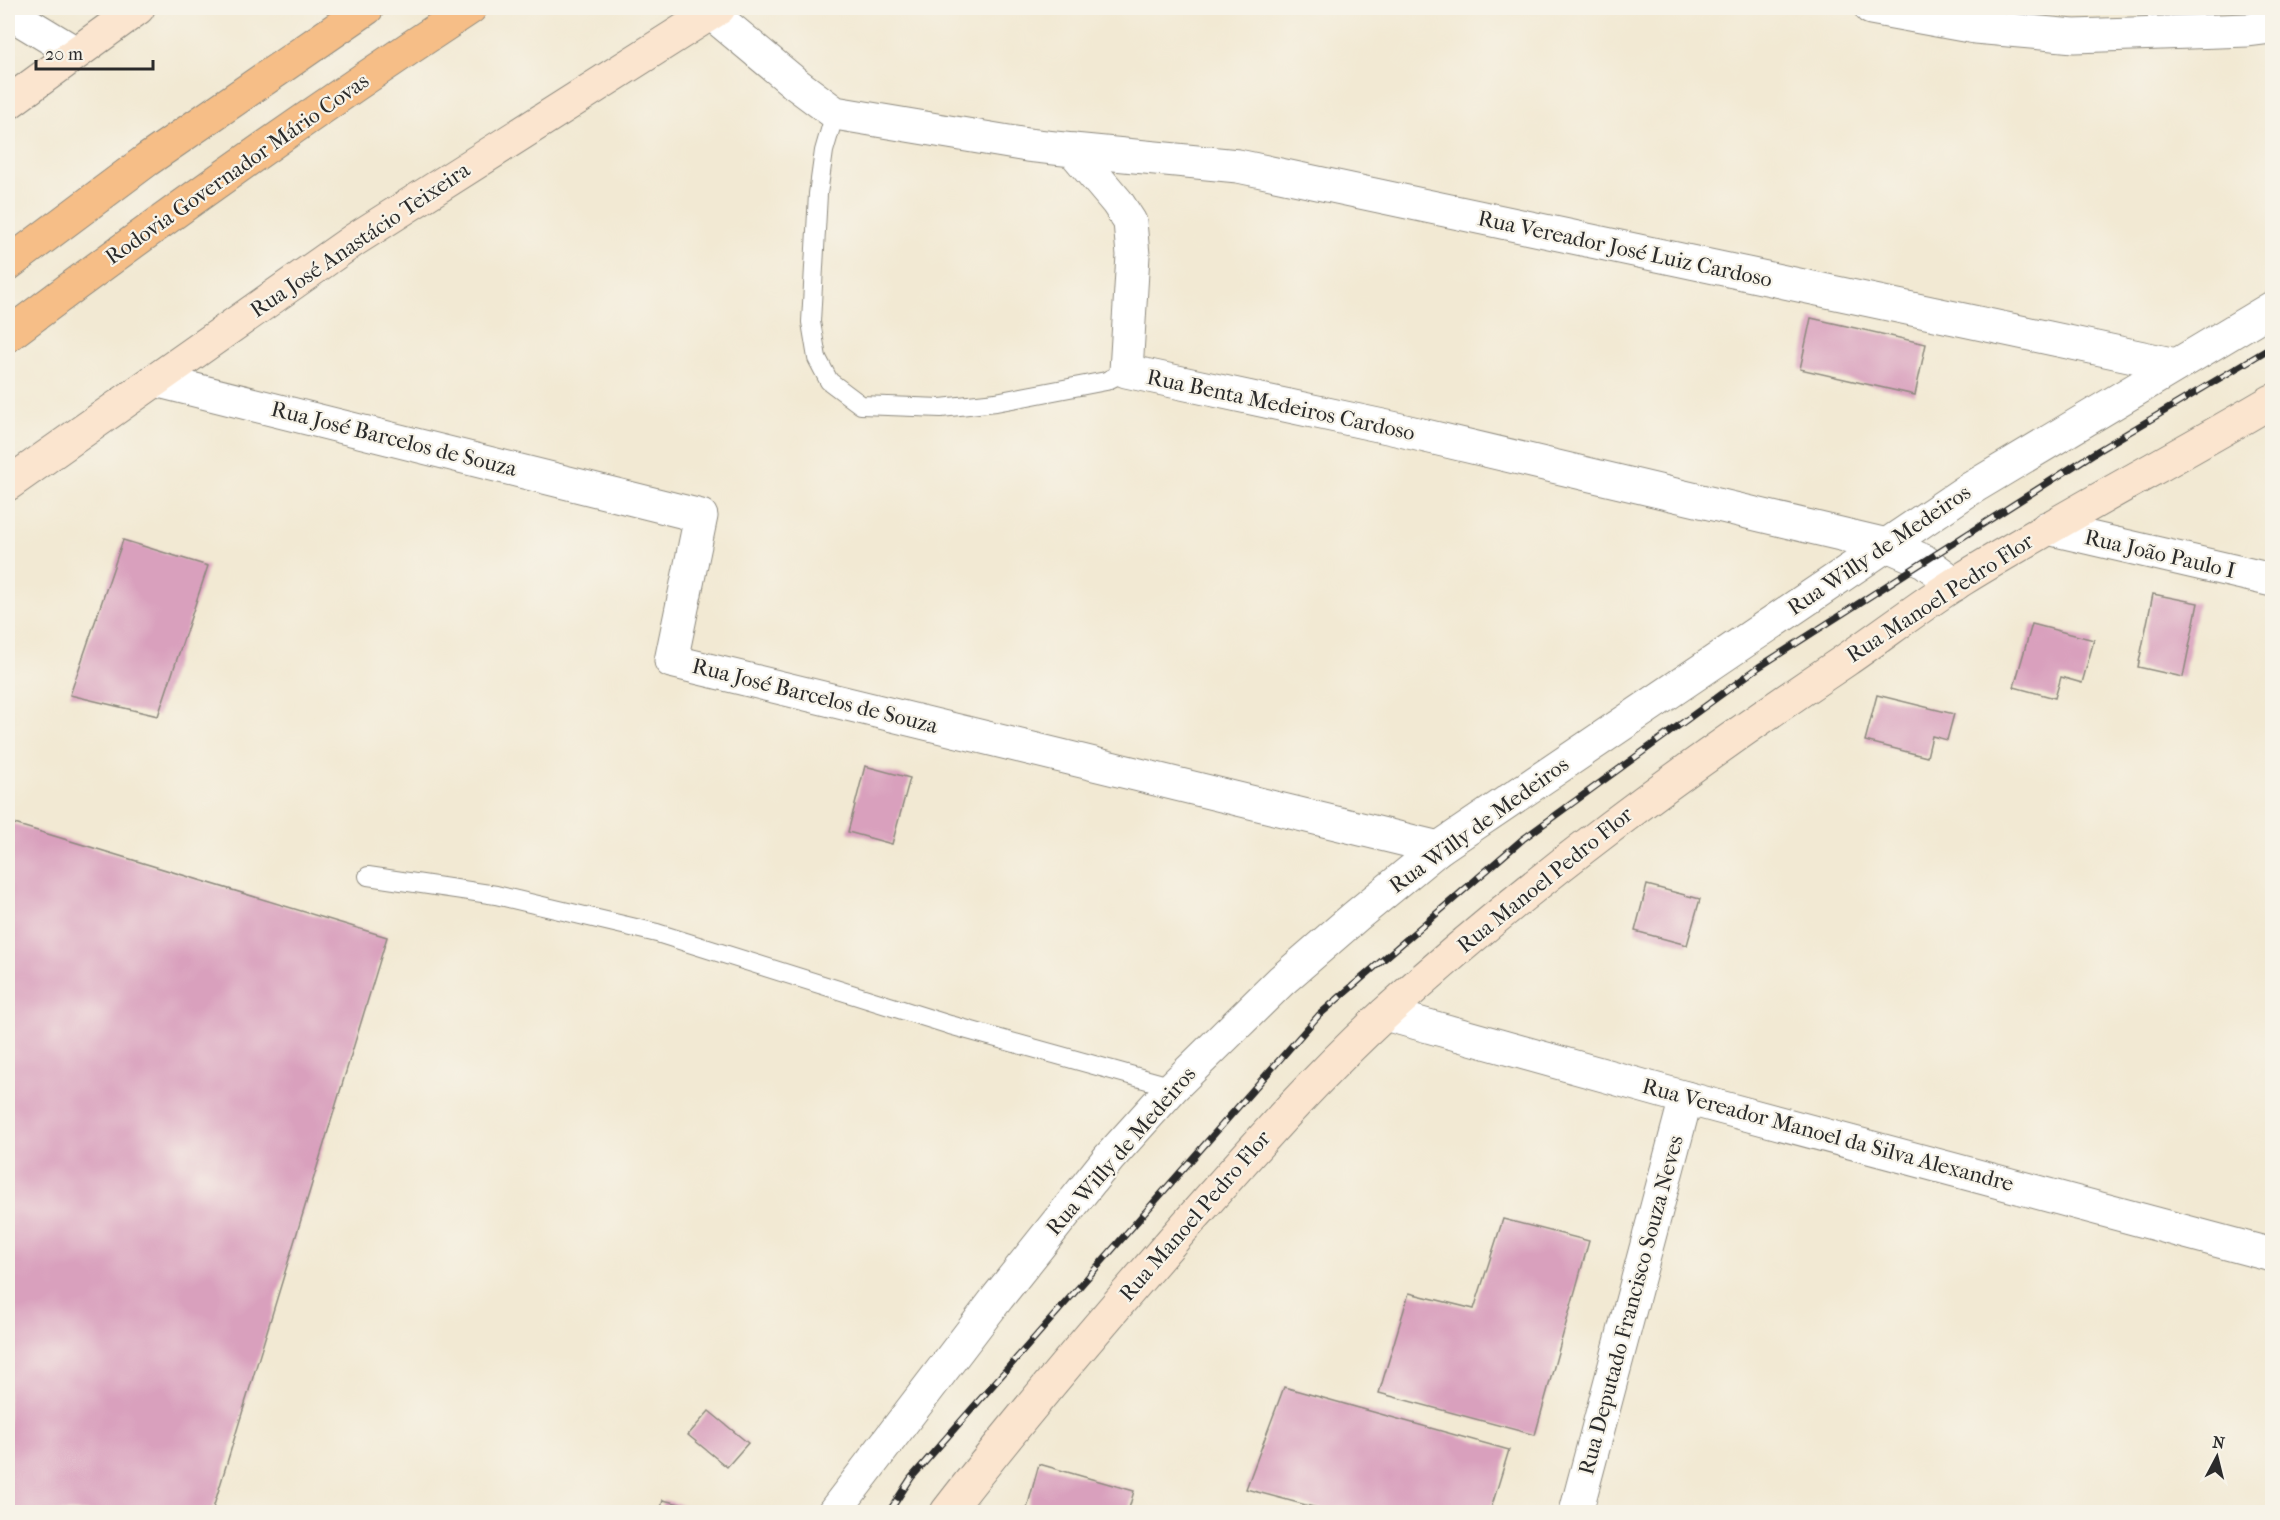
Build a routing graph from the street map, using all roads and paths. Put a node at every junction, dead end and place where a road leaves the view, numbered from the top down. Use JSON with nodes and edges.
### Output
{"nodes":[{"id":1,"x":138,"y":8,"type":"edge"},
{"id":2,"x":367,"y":8,"type":"edge"},
{"id":3,"x":470,"y":8,"type":"edge"},
{"id":4,"x":1871,"y":8,"type":"edge"},
{"id":5,"x":715,"y":10,"type":"edge"},
{"id":6,"x":8,"y":12,"type":"edge"},
{"id":7,"x":2272,"y":27,"type":"edge"},
{"id":8,"x":74,"y":52,"type":"junction"},
{"id":9,"x":8,"y":103,"type":"edge"},
{"id":10,"x":835,"y":113,"type":"junction"},
{"id":11,"x":1073,"y":150,"type":"junction"},
{"id":12,"x":8,"y":264,"type":"edge"},
{"id":13,"x":2272,"y":308,"type":"edge"},
{"id":14,"x":8,"y":335,"type":"edge"},
{"id":15,"x":2176,"y":365,"type":"junction"},
{"id":16,"x":1125,"y":371,"type":"junction"},
{"id":17,"x":155,"y":380,"type":"junction"},
{"id":18,"x":2272,"y":400,"type":"edge"},
{"id":19,"x":8,"y":484,"type":"edge"},
{"id":20,"x":2047,"y":528,"type":"junction"},
{"id":21,"x":1887,"y":545,"type":"junction"},
{"id":22,"x":2272,"y":580,"type":"edge"},
{"id":23,"x":1955,"y":584,"type":"junction"},
{"id":24,"x":1439,"y":848,"type":"junction"},
{"id":25,"x":368,"y":876,"type":"dead end"},
{"id":26,"x":1385,"y":1014,"type":"junction"},
{"id":27,"x":1173,"y":1087,"type":"junction"},
{"id":28,"x":1686,"y":1098,"type":"junction"},
{"id":29,"x":2272,"y":1255,"type":"edge"},
{"id":30,"x":834,"y":1512,"type":"edge"},
{"id":31,"x":947,"y":1512,"type":"edge"},
{"id":32,"x":1576,"y":1512,"type":"edge"}],
"edges":[{"from":1,"to":8,"type":"main road"},
{"from":2,"to":12,"type":"highway"},
{"from":3,"to":14,"type":"highway","name":"Rodovia Governador Mário Covas"},
{"from":4,"to":7,"type":"street"},
{"from":5,"to":10,"type":"street"},
{"from":5,"to":17,"type":"main road","name":"Rua José Anastácio Teixeira"},
{"from":6,"to":8,"type":"street"},
{"from":8,"to":9,"type":"main road"},
{"from":10,"to":11,"type":"street"},
{"from":10,"to":16,"type":"lane"},
{"from":11,"to":15,"type":"street","name":"Rua Vereador José Luiz Cardoso"},
{"from":11,"to":16,"type":"street","name":"Rua Benta Medeiros Cardoso"},
{"from":13,"to":15,"type":"street","name":"Rua Willy de Medeiros"},
{"from":15,"to":21,"type":"street","name":"Rua Willy de Medeiros"},
{"from":16,"to":21,"type":"street","name":"Rua Benta Medeiros Cardoso"},
{"from":17,"to":19,"type":"main road","name":"Rua José Anastácio Teixeira"},
{"from":17,"to":24,"type":"street","name":"Rua José Barcelos de Souza"},
{"from":18,"to":20,"type":"main road","name":"Rua Manoel Pedro Flor"},
{"from":20,"to":22,"type":"street","name":"Rua João Paulo I"},
{"from":20,"to":23,"type":"main road","name":"Rua Manoel Pedro Flor"},
{"from":21,"to":23,"type":"street","name":"Rua Benta Medeiros Cardoso"},
{"from":21,"to":24,"type":"street","name":"Rua Willy de Medeiros"},
{"from":23,"to":26,"type":"main road","name":"Rua Manoel Pedro Flor"},
{"from":24,"to":27,"type":"street","name":"Rua Willy de Medeiros"},
{"from":25,"to":27,"type":"lane"},
{"from":26,"to":28,"type":"street","name":"Rua Vereador Manoel da Silva Alexandre"},
{"from":26,"to":31,"type":"main road","name":"Rua Manoel Pedro Flor"},
{"from":27,"to":30,"type":"street","name":"Rua Willy de Medeiros"},
{"from":28,"to":29,"type":"street","name":"Rua Vereador Manoel da Silva Alexandre"},
{"from":28,"to":32,"type":"street","name":"Rua Deputado Francisco Souza Neves"}]}
